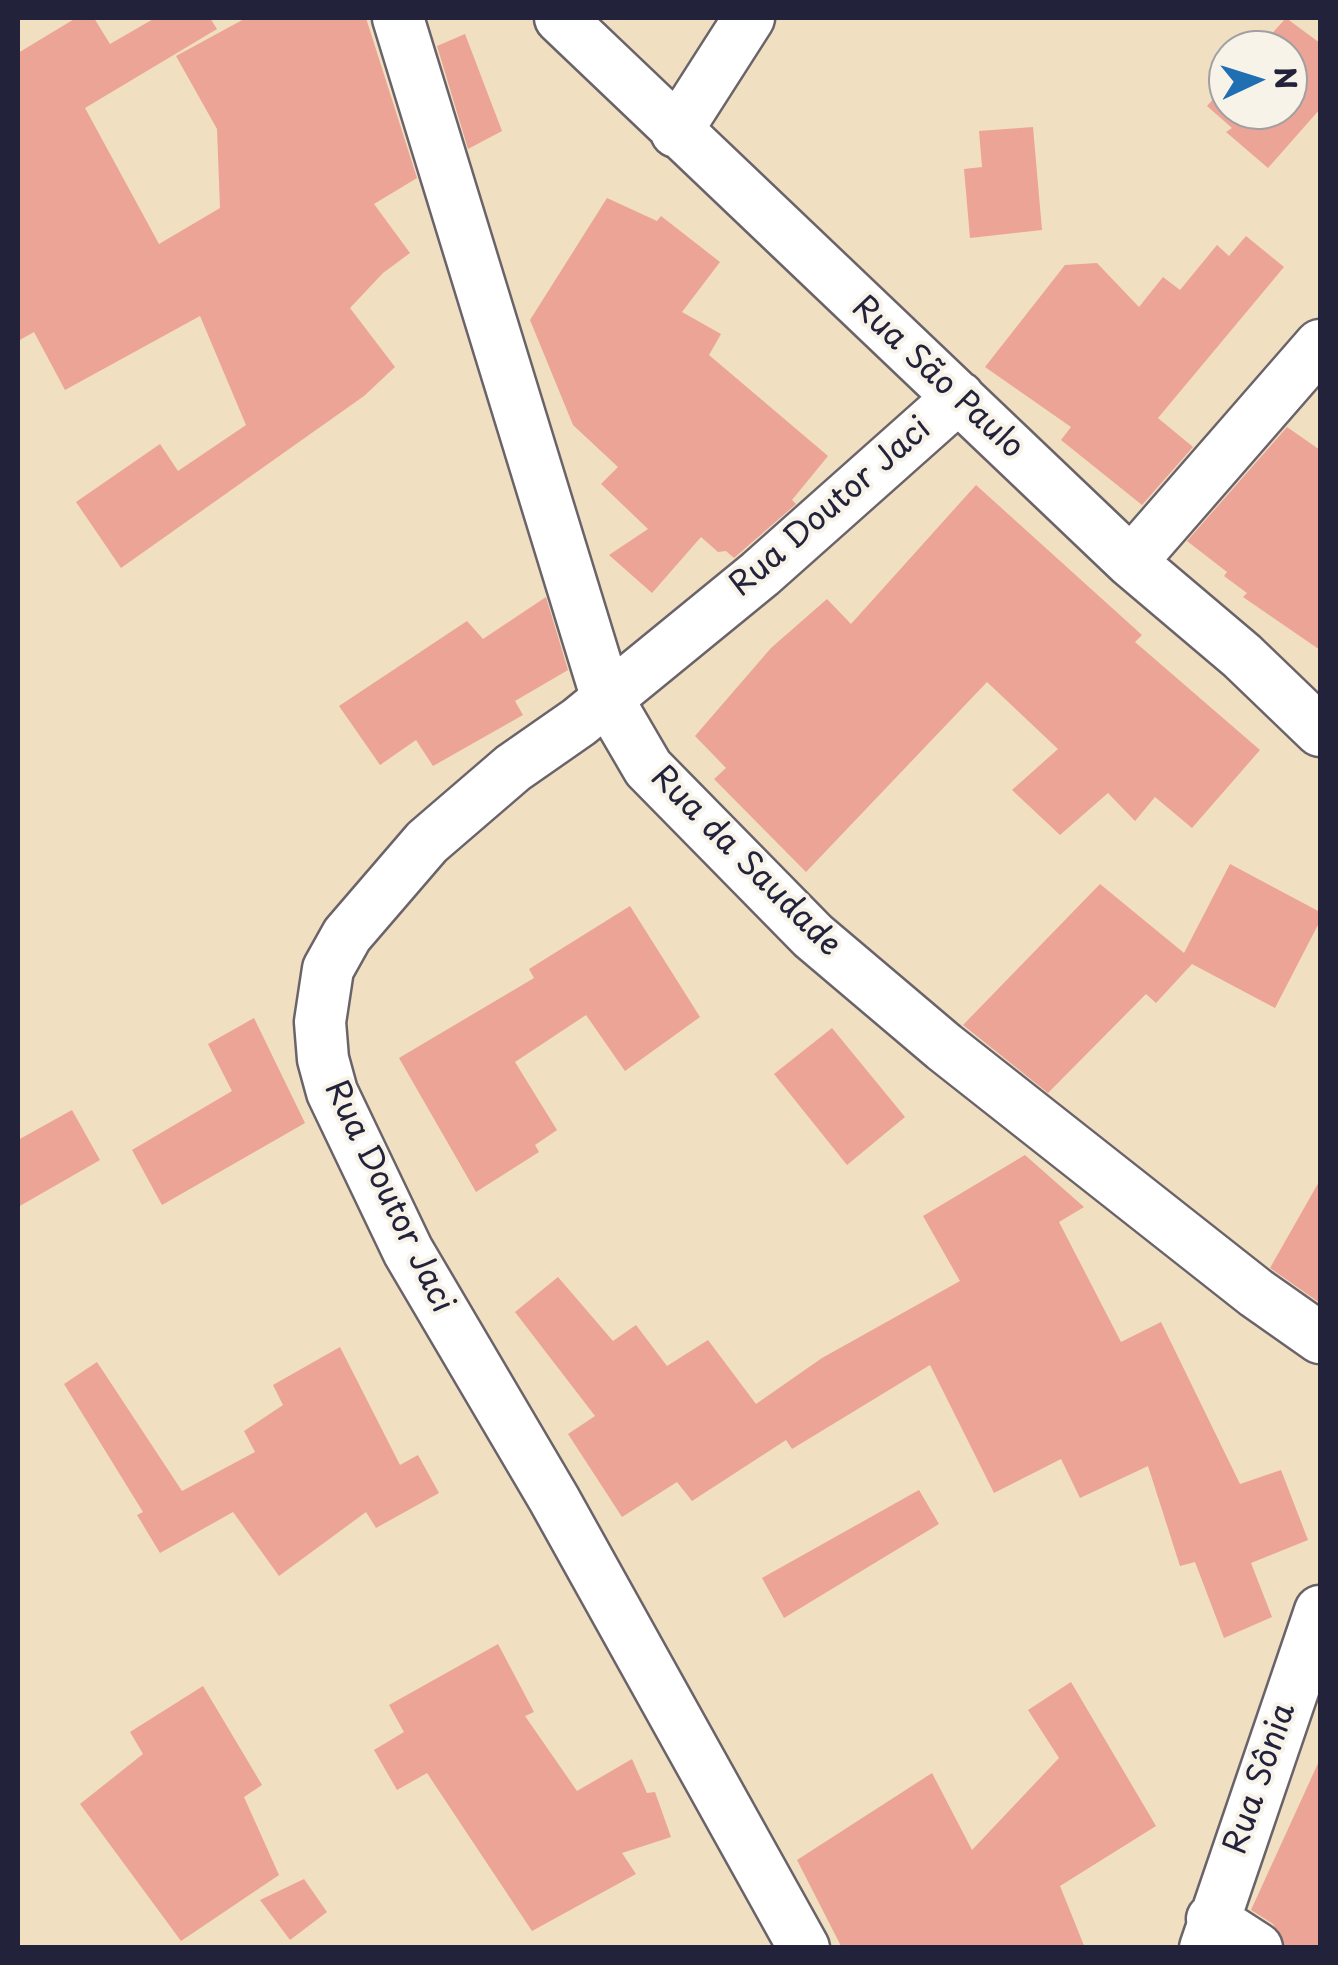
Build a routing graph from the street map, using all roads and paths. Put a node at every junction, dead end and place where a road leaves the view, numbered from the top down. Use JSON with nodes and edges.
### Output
{"nodes":[{"id":1,"x":398,"y":18,"type":"edge"},
{"id":2,"x":560,"y":18,"type":"edge"},
{"id":3,"x":750,"y":18,"type":"edge"},
{"id":4,"x":676,"y":132,"type":"junction"},
{"id":5,"x":1320,"y":344,"type":"edge"},
{"id":6,"x":958,"y":397,"type":"junction"},
{"id":7,"x":1130,"y":562,"type":"junction"},
{"id":8,"x":606,"y":696,"type":"junction"},
{"id":9,"x":1320,"y":732,"type":"edge"},
{"id":10,"x":1320,"y":1338,"type":"edge"},
{"id":11,"x":1320,"y":1611,"type":"edge"},
{"id":12,"x":1208,"y":1933,"type":"edge"},
{"id":13,"x":804,"y":1948,"type":"edge"},
{"id":14,"x":1257,"y":1948,"type":"edge"}],
"edges":[{"from":1,"to":8,"type":"street","name":"Rua da Saudade"},
{"from":2,"to":4,"type":"street","name":"Rua São Paulo"},
{"from":3,"to":4,"type":"street"},
{"from":4,"to":6,"type":"street","name":"Rua São Paulo"},
{"from":5,"to":7,"type":"street"},
{"from":6,"to":7,"type":"street","name":"Rua São Paulo"},
{"from":6,"to":8,"type":"street","name":"Rua Doutor Jaci"},
{"from":7,"to":9,"type":"street","name":"Rua São Paulo"},
{"from":8,"to":10,"type":"street","name":"Rua da Saudade"},
{"from":8,"to":13,"type":"street","name":"Rua Doutor Jaci"},
{"from":11,"to":12,"type":"street","name":"Rua Sônia"},
{"from":12,"to":14,"type":"street"}]}
